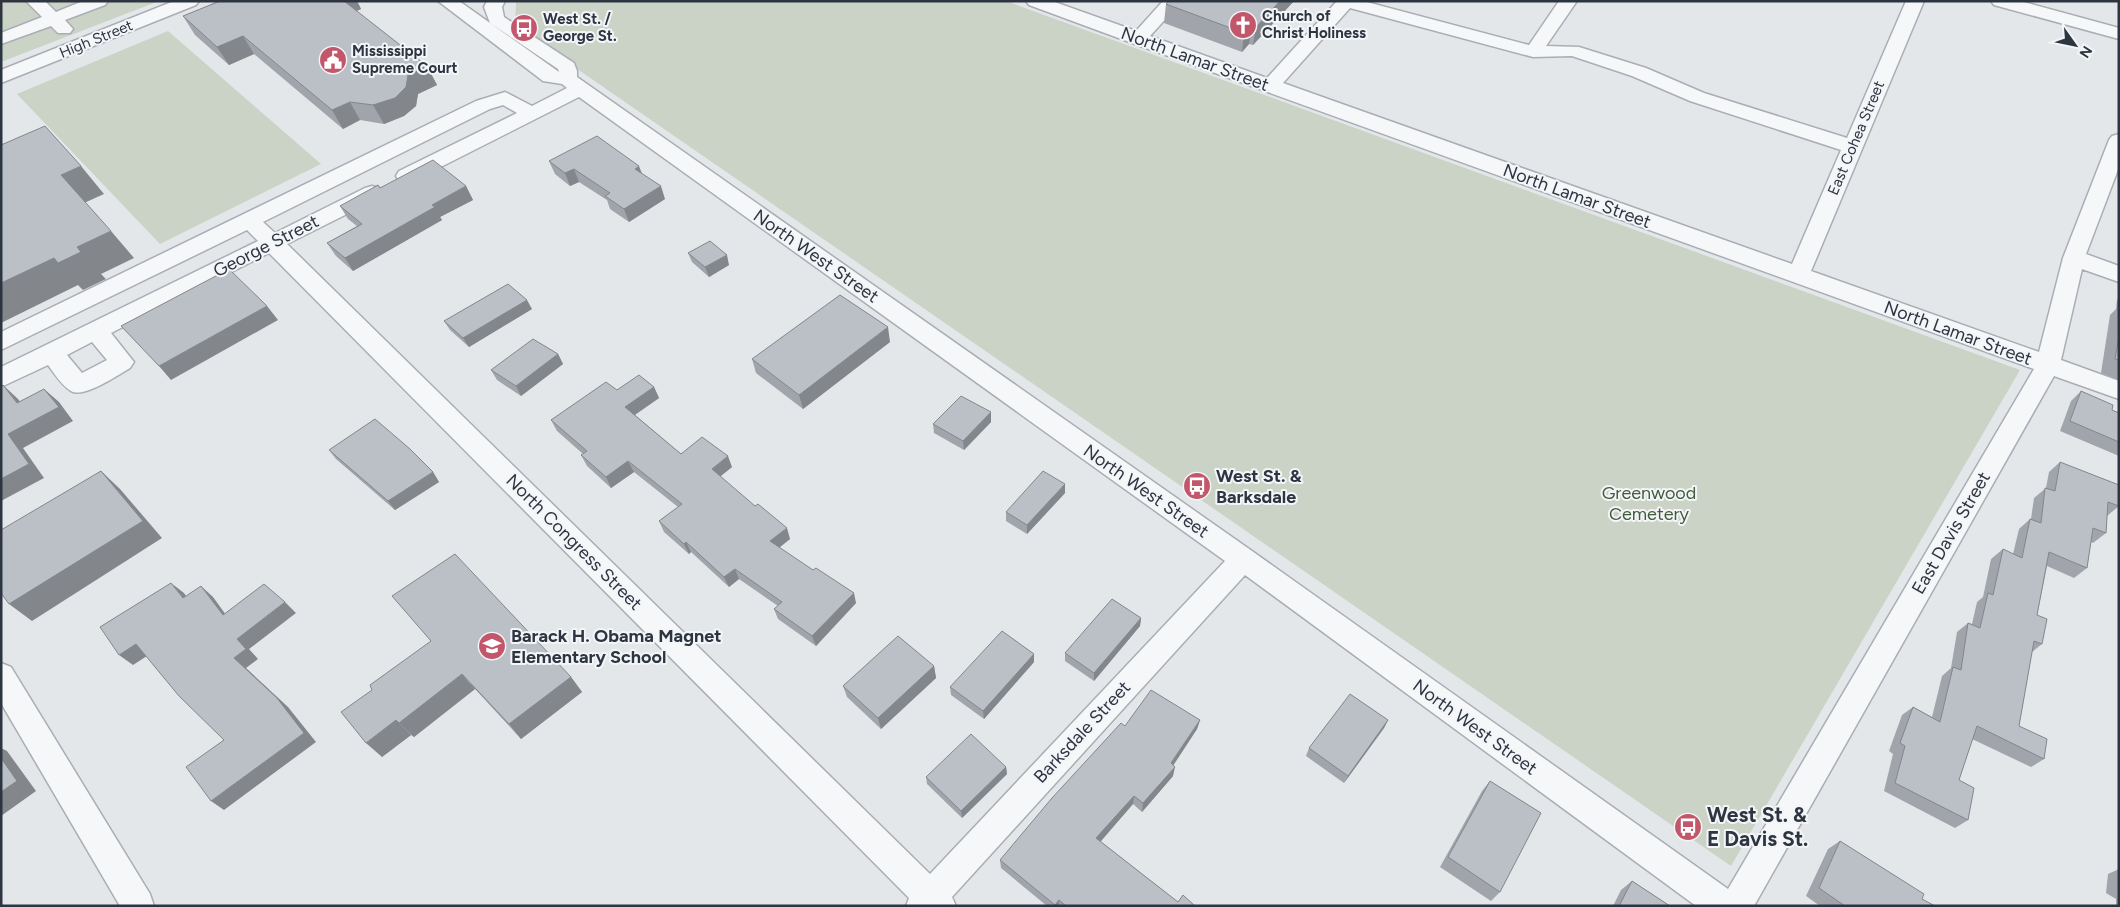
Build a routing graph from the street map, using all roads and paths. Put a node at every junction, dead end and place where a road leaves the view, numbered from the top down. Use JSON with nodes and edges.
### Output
{"nodes":[{"id":1,"x":35,"y":1,"type":"edge"},
{"id":2,"x":99,"y":1,"type":"edge"},
{"id":3,"x":190,"y":1,"type":"edge"},
{"id":4,"x":447,"y":1,"type":"edge"},
{"id":5,"x":496,"y":1,"type":"edge"},
{"id":6,"x":1034,"y":1,"type":"edge"},
{"id":7,"x":1173,"y":1,"type":"edge"},
{"id":8,"x":1568,"y":1,"type":"edge"},
{"id":9,"x":1916,"y":1,"type":"edge"},
{"id":10,"x":2000,"y":1,"type":"edge"},
{"id":11,"x":1346,"y":2,"type":"edge"},
{"id":12,"x":53,"y":19,"type":"junction"},
{"id":13,"x":2119,"y":34,"type":"edge"},
{"id":14,"x":1,"y":39,"type":"edge"},
{"id":15,"x":1138,"y":39,"type":"junction"},
{"id":16,"x":82,"y":45,"type":"junction"},
{"id":17,"x":1533,"y":52,"type":"junction"},
{"id":18,"x":1,"y":77,"type":"edge"},
{"id":19,"x":573,"y":84,"type":"junction"},
{"id":20,"x":1270,"y":86,"type":"junction"},
{"id":21,"x":531,"y":113,"type":"junction"},
{"id":22,"x":2119,"y":140,"type":"edge"},
{"id":23,"x":1853,"y":147,"type":"junction"},
{"id":24,"x":250,"y":220,"type":"junction"},
{"id":25,"x":272,"y":244,"type":"junction"},
{"id":26,"x":2074,"y":258,"type":"junction"},
{"id":27,"x":2119,"y":274,"type":"edge"},
{"id":28,"x":1798,"y":275,"type":"junction"},
{"id":29,"x":96,"y":331,"type":"junction"},
{"id":30,"x":1,"y":342,"type":"edge"},
{"id":31,"x":51,"y":353,"type":"junction"},
{"id":32,"x":2048,"y":365,"type":"junction"},
{"id":33,"x":1,"y":378,"type":"edge"},
{"id":34,"x":2119,"y":390,"type":"edge"},
{"id":35,"x":1243,"y":559,"type":"junction"},
{"id":36,"x":1,"y":676,"type":"edge"},
{"id":37,"x":931,"y":903,"type":"edge"},
{"id":38,"x":138,"y":906,"type":"edge"},
{"id":39,"x":1724,"y":906,"type":"edge"},
{"id":40,"x":1736,"y":906,"type":"edge"}],
"edges":[{"from":1,"to":12,"type":"street"},
{"from":2,"to":12,"type":"street"},
{"from":3,"to":16,"type":"street","name":"High Street"},
{"from":4,"to":19,"type":"street","name":"North West Street"},
{"from":5,"to":19,"type":"street","name":"North West Street"},
{"from":6,"to":15,"type":"street","name":"North Lamar Street"},
{"from":7,"to":15,"type":"street"},
{"from":8,"to":17,"type":"street"},
{"from":9,"to":23,"type":"street","name":"East Cohea Street"},
{"from":10,"to":13,"type":"street"},
{"from":11,"to":17,"type":"street"},
{"from":11,"to":20,"type":"street"},
{"from":12,"to":14,"type":"street"},
{"from":12,"to":16,"type":"street"},
{"from":15,"to":20,"type":"street","name":"North Lamar Street"},
{"from":16,"to":18,"type":"street","name":"High Street"},
{"from":17,"to":23,"type":"street"},
{"from":19,"to":21,"type":"street","name":"George Street"},
{"from":19,"to":35,"type":"street","name":"North West Street"},
{"from":20,"to":28,"type":"street","name":"North Lamar Street"},
{"from":21,"to":24,"type":"street","name":"George Street"},
{"from":21,"to":25,"type":"street","name":"George Street"},
{"from":22,"to":26,"type":"street","name":"East Davis Street"},
{"from":23,"to":28,"type":"street","name":"East Cohea Street"},
{"from":24,"to":25,"type":"street","name":"North Congress Street"},
{"from":24,"to":30,"type":"street","name":"George Street"},
{"from":25,"to":29,"type":"street","name":"George Street"},
{"from":25,"to":37,"type":"street","name":"North Congress Street"},
{"from":26,"to":27,"type":"street"},
{"from":26,"to":32,"type":"street","name":"East Davis Street"},
{"from":28,"to":32,"type":"street","name":"North Lamar Street"},
{"from":29,"to":31,"type":"street","name":"George Street"},
{"from":29,"to":31,"type":"street"},
{"from":31,"to":33,"type":"street","name":"George Street"},
{"from":32,"to":34,"type":"street","name":"North Lamar Street"},
{"from":32,"to":40,"type":"street","name":"East Davis Street"},
{"from":35,"to":37,"type":"street","name":"Barksdale Street"},
{"from":35,"to":39,"type":"street","name":"North West Street"},
{"from":36,"to":38,"type":"street"}]}
